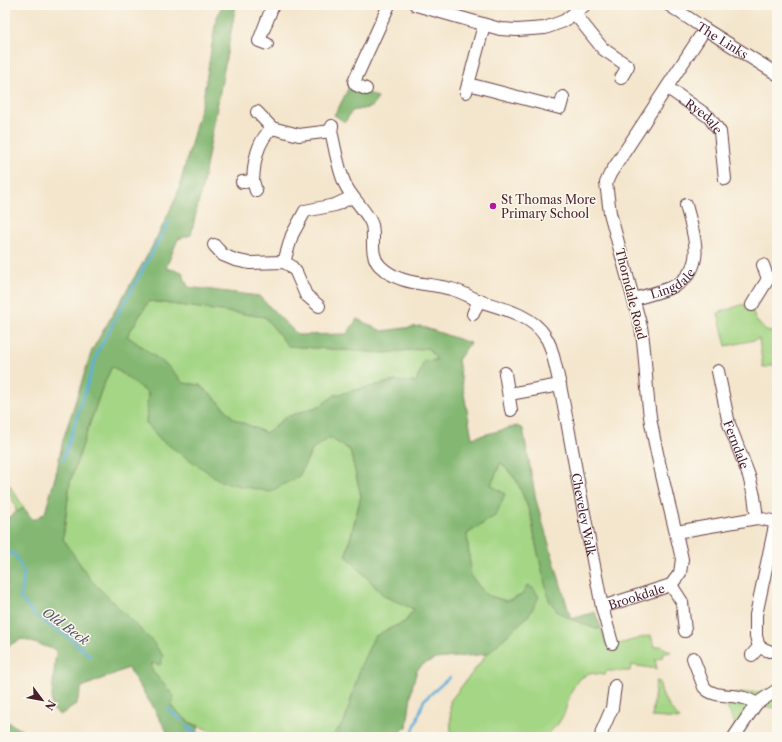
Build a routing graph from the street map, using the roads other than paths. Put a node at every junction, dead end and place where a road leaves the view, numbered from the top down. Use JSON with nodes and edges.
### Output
{"nodes":[{"id":1,"x":273,"y":5,"type":"edge"},
{"id":2,"x":389,"y":5,"type":"edge"},
{"id":3,"x":416,"y":5,"type":"edge"},
{"id":4,"x":669,"y":5,"type":"edge"},
{"id":5,"x":581,"y":8,"type":"edge"},
{"id":6,"x":484,"y":25,"type":"junction"},
{"id":7,"x":705,"y":29,"type":"junction"},
{"id":8,"x":267,"y":44,"type":"dead end"},
{"id":9,"x":777,"y":74,"type":"edge"},
{"id":10,"x":621,"y":78,"type":"dead end"},
{"id":11,"x":668,"y":88,"type":"junction"},
{"id":12,"x":366,"y":90,"type":"dead end"},
{"id":13,"x":563,"y":97,"type":"dead end"},
{"id":14,"x":257,"y":112,"type":"dead end"},
{"id":15,"x":272,"y":128,"type":"junction"},
{"id":16,"x":725,"y":179,"type":"dead end"},
{"id":17,"x":250,"y":185,"type":"dead end"},
{"id":18,"x":352,"y":197,"type":"junction"},
{"id":19,"x":686,"y":205,"type":"dead end"},
{"id":20,"x":214,"y":245,"type":"dead end"},
{"id":21,"x":284,"y":262,"type":"junction"},
{"id":22,"x":763,"y":265,"type":"dead end"},
{"id":23,"x":772,"y":280,"type":"edge"},
{"id":24,"x":634,"y":299,"type":"junction"},
{"id":25,"x":479,"y":300,"type":"junction"},
{"id":26,"x":752,"y":305,"type":"dead end"},
{"id":27,"x":319,"y":306,"type":"dead end"},
{"id":28,"x":473,"y":314,"type":"dead end"},
{"id":29,"x":718,"y":371,"type":"dead end"},
{"id":30,"x":505,"y":373,"type":"dead end"},
{"id":31,"x":560,"y":385,"type":"junction"},
{"id":32,"x":509,"y":394,"type":"junction"},
{"id":33,"x":512,"y":410,"type":"dead end"},
{"id":34,"x":757,"y":518,"type":"junction"},
{"id":35,"x":777,"y":522,"type":"edge"},
{"id":36,"x":676,"y":532,"type":"junction"},
{"id":37,"x":671,"y":585,"type":"junction"},
{"id":38,"x":602,"y":607,"type":"junction"},
{"id":39,"x":685,"y":631,"type":"dead end"},
{"id":40,"x":612,"y":643,"type":"dead end"},
{"id":41,"x":760,"y":651,"type":"dead end"},
{"id":42,"x":693,"y":658,"type":"dead end"},
{"id":43,"x":615,"y":686,"type":"dead end"},
{"id":44,"x":777,"y":690,"type":"edge"},
{"id":45,"x":756,"y":704,"type":"junction"},
{"id":46,"x":601,"y":737,"type":"edge"},
{"id":47,"x":734,"y":737,"type":"edge"}],
"edges":[{"from":1,"to":8,"type":"street"},
{"from":2,"to":12,"type":"street"},
{"from":3,"to":6,"type":"street"},
{"from":4,"to":7,"type":"street","name":"The Links"},
{"from":5,"to":6,"type":"street"},
{"from":5,"to":10,"type":"street"},
{"from":6,"to":13,"type":"street"},
{"from":7,"to":9,"type":"street","name":"The Links"},
{"from":7,"to":11,"type":"street","name":"Thorndale Road"},
{"from":11,"to":16,"type":"street","name":"Ryedale"},
{"from":11,"to":24,"type":"street","name":"Thorndale Road"},
{"from":14,"to":15,"type":"street"},
{"from":15,"to":17,"type":"street"},
{"from":15,"to":18,"type":"street","name":"Cheveley Walk"},
{"from":18,"to":21,"type":"street"},
{"from":18,"to":25,"type":"street","name":"Cheveley Walk"},
{"from":19,"to":24,"type":"street","name":"Lingdale"},
{"from":20,"to":21,"type":"street"},
{"from":21,"to":27,"type":"street"},
{"from":22,"to":23,"type":"street"},
{"from":23,"to":26,"type":"street"},
{"from":24,"to":36,"type":"street","name":"Thorndale Road"},
{"from":25,"to":28,"type":"street"},
{"from":25,"to":31,"type":"street","name":"Cheveley Walk"},
{"from":29,"to":34,"type":"street","name":"Ferndale"},
{"from":30,"to":32,"type":"street"},
{"from":31,"to":32,"type":"street"},
{"from":31,"to":38,"type":"street","name":"Cheveley Walk"},
{"from":32,"to":33,"type":"street"},
{"from":34,"to":35,"type":"street"},
{"from":34,"to":36,"type":"street"},
{"from":35,"to":41,"type":"street"},
{"from":36,"to":37,"type":"street","name":"Brookdale"},
{"from":37,"to":38,"type":"street","name":"Brookdale"},
{"from":37,"to":39,"type":"street","name":"Brookdale"},
{"from":38,"to":40,"type":"street","name":"Cheveley Walk"},
{"from":42,"to":45,"type":"street"},
{"from":43,"to":46,"type":"street"},
{"from":44,"to":45,"type":"street"},
{"from":45,"to":47,"type":"street"}]}
